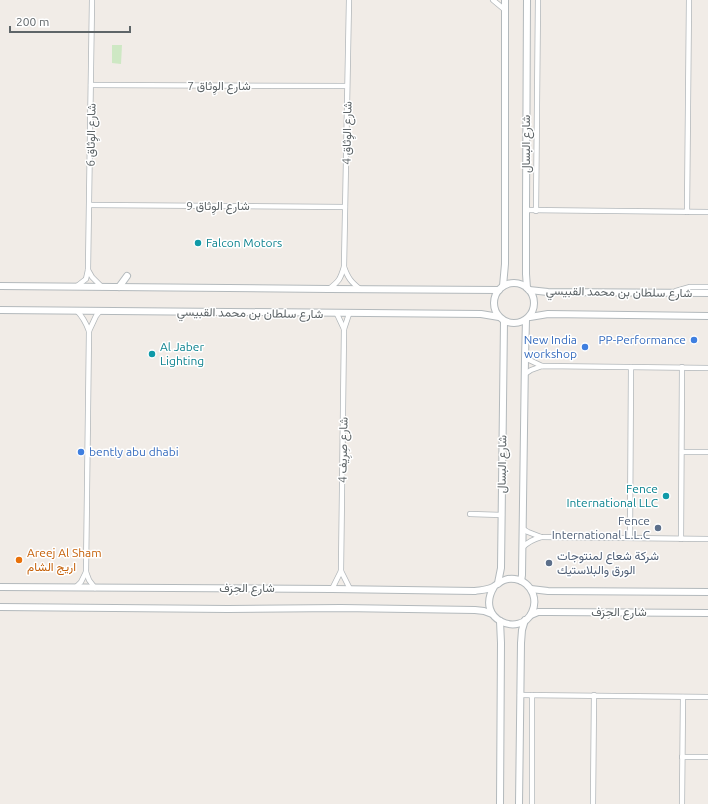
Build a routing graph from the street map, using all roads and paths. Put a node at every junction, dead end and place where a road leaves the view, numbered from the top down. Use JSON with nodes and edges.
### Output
{"nodes":[{"id":1,"x":92,"y":0,"type":"edge"},
{"id":2,"x":349,"y":0,"type":"edge"},
{"id":3,"x":493,"y":0,"type":"edge"},
{"id":4,"x":505,"y":0,"type":"edge"},
{"id":5,"x":527,"y":0,"type":"edge"},
{"id":6,"x":538,"y":0,"type":"edge"},
{"id":7,"x":689,"y":0,"type":"edge"},
{"id":8,"x":505,"y":10,"type":"junction"},
{"id":9,"x":91,"y":85,"type":"junction"},
{"id":10,"x":347,"y":86,"type":"junction"},
{"id":11,"x":90,"y":205,"type":"junction"},
{"id":12,"x":345,"y":207,"type":"junction"},
{"id":13,"x":526,"y":210,"type":"junction"},
{"id":14,"x":536,"y":211,"type":"junction"},
{"id":15,"x":688,"y":212,"type":"junction"},
{"id":16,"x":708,"y":212,"type":"edge"},
{"id":17,"x":344,"y":267,"type":"junction"},
{"id":18,"x":88,"y":270,"type":"junction"},
{"id":19,"x":127,"y":276,"type":"dead end"},
{"id":20,"x":0,"y":286,"type":"edge"},
{"id":21,"x":75,"y":287,"type":"junction"},
{"id":22,"x":102,"y":287,"type":"junction"},
{"id":23,"x":119,"y":287,"type":"junction"},
{"id":24,"x":708,"y":287,"type":"edge"},
{"id":25,"x":501,"y":288,"type":"junction"},
{"id":26,"x":329,"y":289,"type":"junction"},
{"id":27,"x":361,"y":289,"type":"junction"},
{"id":28,"x":528,"y":289,"type":"junction"},
{"id":29,"x":671,"y":293,"type":"junction"},
{"id":30,"x":708,"y":293,"type":"edge"},
{"id":31,"x":0,"y":310,"type":"edge"},
{"id":32,"x":77,"y":311,"type":"junction"},
{"id":33,"x":100,"y":311,"type":"junction"},
{"id":34,"x":336,"y":314,"type":"junction"},
{"id":35,"x":349,"y":314,"type":"junction"},
{"id":36,"x":708,"y":316,"type":"edge"},
{"id":37,"x":528,"y":318,"type":"junction"},
{"id":38,"x":502,"y":319,"type":"junction"},
{"id":39,"x":344,"y":329,"type":"junction"},
{"id":40,"x":89,"y":331,"type":"junction"},
{"id":41,"x":524,"y":358,"type":"junction"},
{"id":42,"x":542,"y":366,"type":"junction"},
{"id":43,"x":631,"y":367,"type":"junction"},
{"id":44,"x":682,"y":367,"type":"junction"},
{"id":45,"x":708,"y":368,"type":"edge"},
{"id":46,"x":525,"y":374,"type":"junction"},
{"id":47,"x":682,"y":452,"type":"junction"},
{"id":48,"x":708,"y":452,"type":"edge"},
{"id":49,"x":470,"y":514,"type":"dead end"},
{"id":50,"x":502,"y":515,"type":"junction"},
{"id":51,"x":523,"y":529,"type":"junction"},
{"id":52,"x":541,"y":537,"type":"junction"},
{"id":53,"x":630,"y":538,"type":"junction"},
{"id":54,"x":681,"y":539,"type":"junction"},
{"id":55,"x":708,"y":539,"type":"edge"},
{"id":56,"x":523,"y":548,"type":"junction"},
{"id":57,"x":341,"y":571,"type":"junction"},
{"id":58,"x":86,"y":572,"type":"junction"},
{"id":59,"x":521,"y":581,"type":"junction"},
{"id":60,"x":496,"y":585,"type":"junction"},
{"id":61,"x":0,"y":587,"type":"edge"},
{"id":62,"x":76,"y":588,"type":"junction"},
{"id":63,"x":95,"y":588,"type":"junction"},
{"id":64,"x":332,"y":588,"type":"junction"},
{"id":65,"x":350,"y":589,"type":"junction"},
{"id":66,"x":531,"y":589,"type":"junction"},
{"id":67,"x":708,"y":592,"type":"edge"},
{"id":68,"x":0,"y":607,"type":"edge"},
{"id":69,"x":708,"y":613,"type":"edge"},
{"id":70,"x":492,"y":614,"type":"junction"},
{"id":71,"x":531,"y":615,"type":"junction"},
{"id":72,"x":524,"y":620,"type":"junction"},
{"id":73,"x":500,"y":621,"type":"junction"},
{"id":74,"x":520,"y":695,"type":"junction"},
{"id":75,"x":532,"y":695,"type":"junction"},
{"id":76,"x":594,"y":695,"type":"junction"},
{"id":77,"x":683,"y":697,"type":"junction"},
{"id":78,"x":708,"y":697,"type":"edge"},
{"id":79,"x":682,"y":756,"type":"junction"},
{"id":80,"x":708,"y":757,"type":"edge"},
{"id":81,"x":500,"y":804,"type":"edge"},
{"id":82,"x":519,"y":804,"type":"edge"},
{"id":83,"x":532,"y":804,"type":"edge"},
{"id":84,"x":593,"y":804,"type":"edge"},
{"id":85,"x":682,"y":804,"type":"edge"}],
"edges":[{"from":1,"to":9,"type":"street","name":"شارع الوِثاق 6"},
{"from":2,"to":10,"type":"street","name":"شارع الوِثاق 4"},
{"from":3,"to":8,"type":"street"},
{"from":4,"to":8,"type":"street","name":"شارع البسال"},
{"from":5,"to":13,"type":"street","name":"شارع البسال"},
{"from":6,"to":14,"type":"street"},
{"from":7,"to":15,"type":"street"},
{"from":8,"to":25,"type":"street","name":"شارع البسال"},
{"from":9,"to":10,"type":"street","name":"شارع الوِثاق 7"},
{"from":9,"to":11,"type":"street","name":"شارع الوِثاق 6"},
{"from":10,"to":12,"type":"street","name":"شارع الوِثاق 4"},
{"from":11,"to":12,"type":"street","name":"شارع الوِثاق 9"},
{"from":11,"to":18,"type":"street","name":"شارع الوِثاق 6"},
{"from":12,"to":17,"type":"street","name":"شارع الوِثاق 4"},
{"from":13,"to":14,"type":"street"},
{"from":13,"to":28,"type":"street","name":"شارع البسال"},
{"from":14,"to":15,"type":"street"},
{"from":15,"to":16,"type":"street"},
{"from":17,"to":26,"type":"street","name":"شارع الوِثاق 4"},
{"from":17,"to":27,"type":"street","name":"شارع الوِثاق 4"},
{"from":18,"to":21,"type":"street"},
{"from":18,"to":22,"type":"street"},
{"from":19,"to":23,"type":"street"},
{"from":20,"to":21,"type":"street","name":"شارع سلطان بن محمد القبيسي"},
{"from":21,"to":22,"type":"street","name":"شارع سلطان بن محمد القبيسي"},
{"from":22,"to":23,"type":"street","name":"شارع سلطان بن محمد القبيسي"},
{"from":23,"to":26,"type":"street","name":"شارع سلطان بن محمد القبيسي"},
{"from":24,"to":29,"type":"street"},
{"from":25,"to":27,"type":"street","name":"شارع سلطان بن محمد القبيسي"},
{"from":25,"to":28,"type":"street"},
{"from":25,"to":38,"type":"street"},
{"from":26,"to":27,"type":"street","name":"شارع سلطان بن محمد القبيسي"},
{"from":28,"to":29,"type":"street","name":"شارع سلطان بن محمد القبيسي"},
{"from":28,"to":37,"type":"street"},
{"from":29,"to":30,"type":"street","name":"شارع سلطان بن محمد القبيسي"},
{"from":31,"to":32,"type":"street","name":"شارع سلطان بن محمد القبيسي"},
{"from":32,"to":33,"type":"street","name":"شارع سلطان بن محمد القبيسي"},
{"from":32,"to":40,"type":"street"},
{"from":33,"to":34,"type":"street","name":"شارع سلطان بن محمد القبيسي"},
{"from":33,"to":40,"type":"street"},
{"from":34,"to":35,"type":"street","name":"شارع سلطان بن محمد القبيسي"},
{"from":34,"to":39,"type":"street","name":"شارع صِرِيف 4"},
{"from":35,"to":38,"type":"street","name":"شارع سلطان بن محمد القبيسي"},
{"from":35,"to":39,"type":"street","name":"شارع صِرِيف 4"},
{"from":36,"to":37,"type":"street","name":"شارع سلطان بن محمد القبيسي"},
{"from":37,"to":38,"type":"street"},
{"from":37,"to":41,"type":"street","name":"شارع البسال"},
{"from":38,"to":50,"type":"street","name":"شارع البسال"},
{"from":39,"to":57,"type":"street","name":"شارع صِرِيف 4"},
{"from":40,"to":58,"type":"street"},
{"from":41,"to":42,"type":"street"},
{"from":41,"to":46,"type":"street","name":"شارع البسال"},
{"from":42,"to":43,"type":"street"},
{"from":42,"to":46,"type":"street"},
{"from":43,"to":44,"type":"street"},
{"from":43,"to":53,"type":"street"},
{"from":44,"to":45,"type":"street"},
{"from":44,"to":47,"type":"street"},
{"from":46,"to":51,"type":"street","name":"شارع البسال"},
{"from":47,"to":48,"type":"street"},
{"from":47,"to":54,"type":"street"},
{"from":49,"to":50,"type":"street"},
{"from":50,"to":60,"type":"street","name":"شارع البسال"},
{"from":51,"to":52,"type":"street"},
{"from":51,"to":56,"type":"street","name":"شارع البسال"},
{"from":52,"to":53,"type":"street"},
{"from":52,"to":56,"type":"street"},
{"from":53,"to":54,"type":"street"},
{"from":54,"to":55,"type":"street"},
{"from":56,"to":59,"type":"street","name":"شارع البسال"},
{"from":57,"to":64,"type":"street","name":"شارع صِرِيف 4"},
{"from":57,"to":65,"type":"street","name":"شارع صِرِيف 4"},
{"from":58,"to":62,"type":"street"},
{"from":58,"to":63,"type":"street"},
{"from":59,"to":60,"type":"street"},
{"from":59,"to":66,"type":"street"},
{"from":60,"to":65,"type":"street","name":"شارع الحِرَف"},
{"from":60,"to":70,"type":"street"},
{"from":61,"to":62,"type":"street","name":"شارع الحِرَف"},
{"from":62,"to":63,"type":"street","name":"شارع الحِرَف"},
{"from":63,"to":64,"type":"street","name":"شارع الحِرَف"},
{"from":64,"to":65,"type":"street","name":"شارع الحِرَف"},
{"from":66,"to":67,"type":"street","name":"شارع الحِرَف"},
{"from":66,"to":71,"type":"street"},
{"from":68,"to":70,"type":"street","name":"شارع الحِرَف"},
{"from":69,"to":71,"type":"street","name":"شارع الحِرَف"},
{"from":70,"to":73,"type":"street"},
{"from":71,"to":72,"type":"street"},
{"from":72,"to":73,"type":"street"},
{"from":72,"to":74,"type":"street"},
{"from":73,"to":81,"type":"street"},
{"from":74,"to":75,"type":"street"},
{"from":74,"to":82,"type":"street"},
{"from":75,"to":76,"type":"street"},
{"from":75,"to":83,"type":"street"},
{"from":76,"to":77,"type":"street"},
{"from":76,"to":84,"type":"street"},
{"from":77,"to":78,"type":"street"},
{"from":77,"to":79,"type":"street"},
{"from":79,"to":80,"type":"street"},
{"from":79,"to":85,"type":"street"}]}
